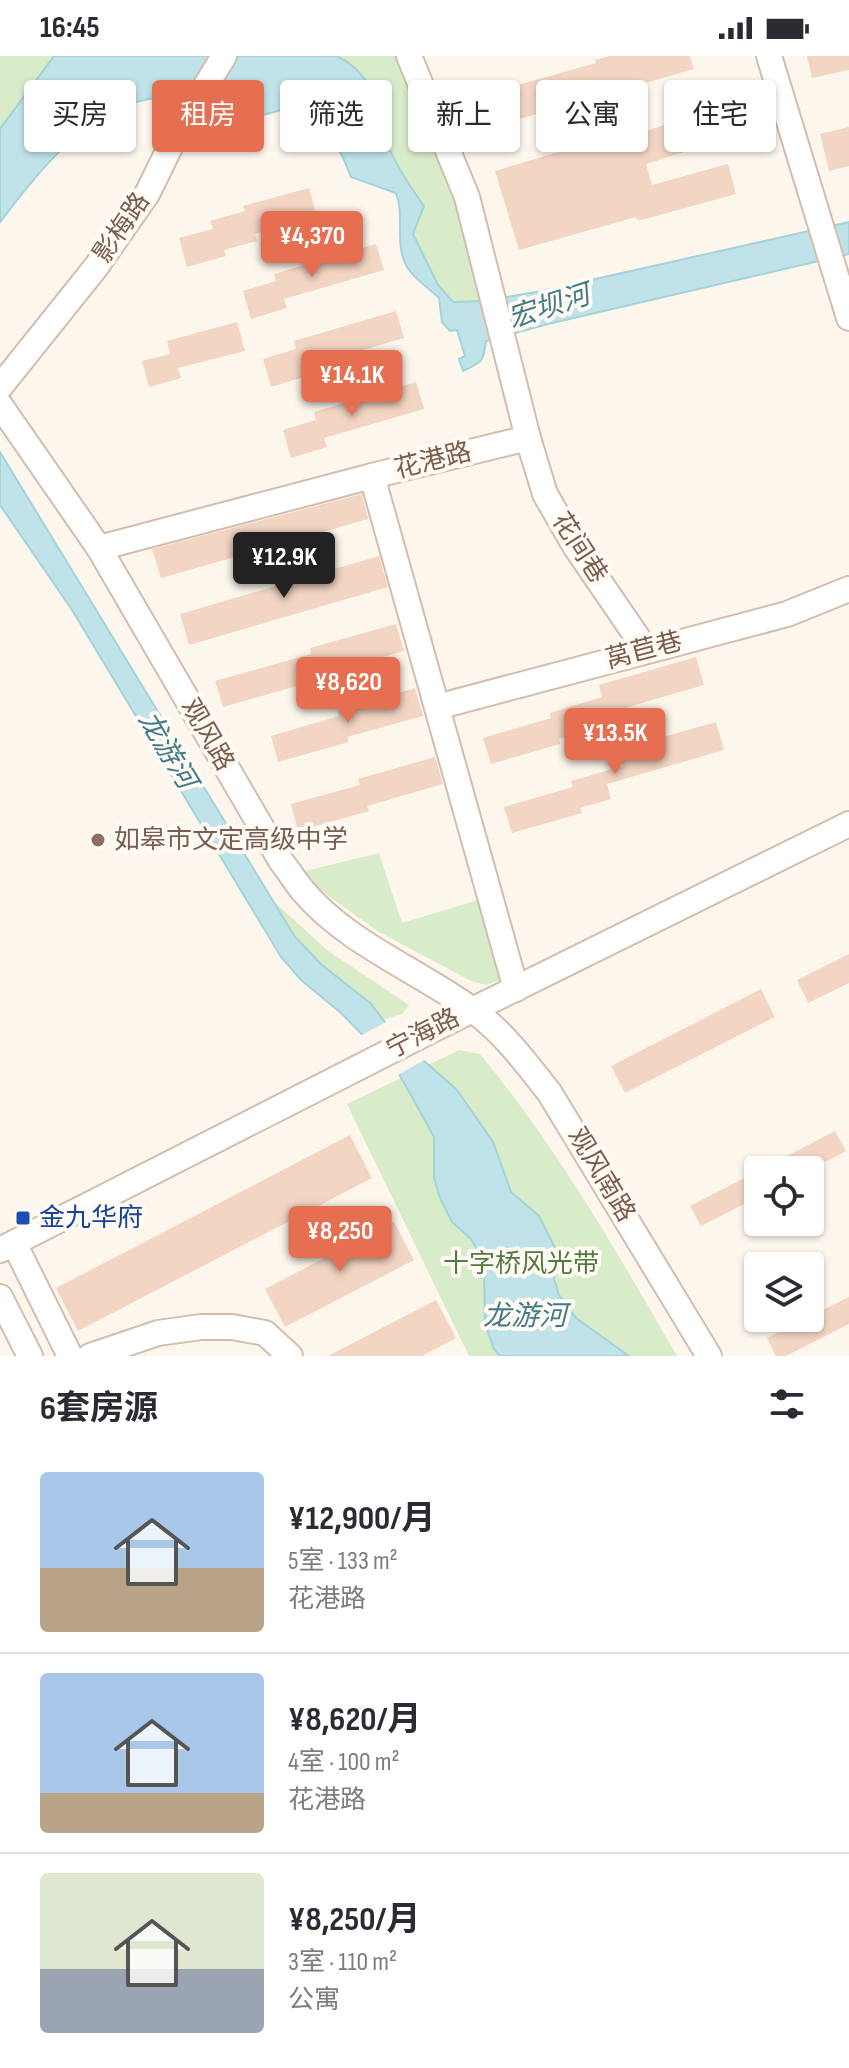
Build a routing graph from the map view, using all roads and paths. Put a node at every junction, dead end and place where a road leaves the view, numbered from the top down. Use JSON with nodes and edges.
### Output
{"nodes":[{"id":1,"x":224,"y":56,"type":"edge"},
{"id":2,"x":409,"y":56,"type":"edge"},
{"id":3,"x":769,"y":56,"type":"edge"},
{"id":4,"x":849,"y":318,"type":"edge"},
{"id":5,"x":0,"y":387,"type":"edge"},
{"id":6,"x":0,"y":405,"type":"edge"},
{"id":7,"x":528,"y":438,"type":"junction"},
{"id":8,"x":372,"y":476,"type":"junction"},
{"id":9,"x":99,"y":548,"type":"junction"},
{"id":10,"x":849,"y":589,"type":"edge"},
{"id":11,"x":646,"y":650,"type":"junction"},
{"id":12,"x":437,"y":707,"type":"junction"},
{"id":13,"x":849,"y":824,"type":"edge"},
{"id":14,"x":516,"y":989,"type":"junction"},
{"id":15,"x":472,"y":1010,"type":"junction"},
{"id":16,"x":7,"y":1247,"type":"edge"},
{"id":17,"x":0,"y":1297,"type":"edge"},
{"id":18,"x":30,"y":1356,"type":"edge"},
{"id":19,"x":70,"y":1356,"type":"edge"},
{"id":20,"x":90,"y":1356,"type":"edge"},
{"id":21,"x":290,"y":1356,"type":"edge"},
{"id":22,"x":709,"y":1356,"type":"edge"}],
"edges":[{"from":1,"to":5,"type":"street","name":"影梅路"},
{"from":2,"to":7,"type":"street"},
{"from":3,"to":4,"type":"street"},
{"from":6,"to":9,"type":"street","name":"观风路"},
{"from":7,"to":8,"type":"street","name":"花港路"},
{"from":7,"to":11,"type":"street","name":"花间巷"},
{"from":8,"to":9,"type":"street"},
{"from":8,"to":12,"type":"street","name":"花港路"},
{"from":9,"to":15,"type":"street","name":"观风路"},
{"from":10,"to":11,"type":"street","name":"莴苣巷"},
{"from":11,"to":12,"type":"street","name":"莴苣巷"},
{"from":12,"to":14,"type":"street","name":"花港路"},
{"from":13,"to":14,"type":"street","name":"宁海路"},
{"from":14,"to":15,"type":"street","name":"宁海路"},
{"from":15,"to":16,"type":"street","name":"宁海路"},
{"from":15,"to":22,"type":"street","name":"观风南路"},
{"from":16,"to":19,"type":"street"},
{"from":17,"to":18,"type":"street"},
{"from":20,"to":21,"type":"street"}]}
